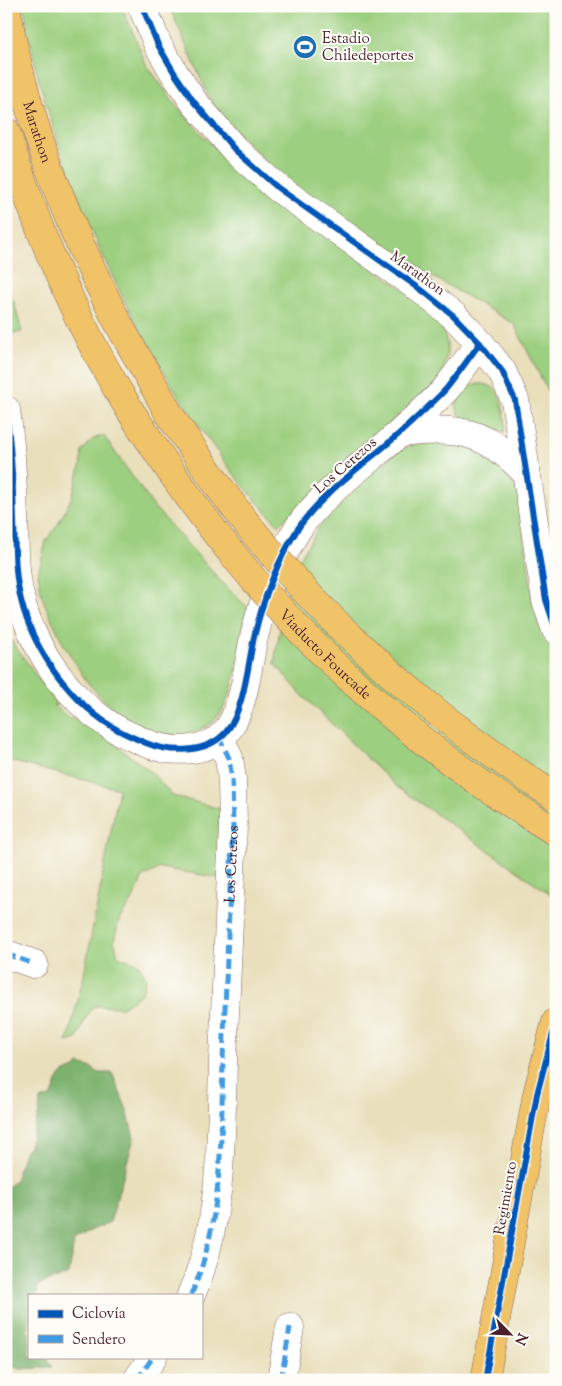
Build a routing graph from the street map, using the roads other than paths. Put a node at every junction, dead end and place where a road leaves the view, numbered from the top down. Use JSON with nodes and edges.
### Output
{"nodes":[{"id":1,"x":142,"y":6,"type":"edge"},
{"id":2,"x":6,"y":7,"type":"edge"},
{"id":3,"x":6,"y":131,"type":"edge"},
{"id":4,"x":480,"y":343,"type":"junction"},
{"id":5,"x":6,"y":410,"type":"edge"},
{"id":6,"x":168,"y":412,"type":"joint"},
{"id":7,"x":142,"y":429,"type":"joint"},
{"id":8,"x":400,"y":433,"type":"junction"},
{"id":9,"x":526,"y":473,"type":"junction"},
{"id":10,"x":11,"y":551,"type":"edge"},
{"id":11,"x":556,"y":630,"type":"edge"},
{"id":12,"x":220,"y":738,"type":"junction"},
{"id":13,"x":556,"y":798,"type":"edge"},
{"id":14,"x":556,"y":832,"type":"edge"},
{"id":15,"x":6,"y":954,"type":"edge"},
{"id":16,"x":34,"y":964,"type":"dead end"},
{"id":17,"x":556,"y":1022,"type":"edge"},
{"id":18,"x":191,"y":1294,"type":"edge"},
{"id":19,"x":290,"y":1327,"type":"dead end"},
{"id":20,"x":152,"y":1358,"type":"edge"},
{"id":21,"x":137,"y":1380,"type":"edge"},
{"id":22,"x":281,"y":1380,"type":"edge"},
{"id":23,"x":486,"y":1380,"type":"edge"}],
"edges":[{"from":1,"to":4,"type":"street","name":"Marathon"},
{"from":2,"to":6,"type":"main road","name":"Marathon"},
{"from":3,"to":7,"type":"main road","name":"Marathon"},
{"from":4,"to":8,"type":"street","name":"Los Cerezos"},
{"from":4,"to":9,"type":"street","name":"Marathon"},
{"from":5,"to":10,"type":"street"},
{"from":6,"to":13,"type":"main road","name":"Viaducto Fourcade","bridge":true},
{"from":7,"to":14,"type":"main road","name":"Viaducto Fourcade","bridge":true},
{"from":8,"to":9,"type":"street"},
{"from":8,"to":12,"type":"street","name":"Los Cerezos"},
{"from":9,"to":11,"type":"street","name":"Marathon"},
{"from":10,"to":12,"type":"street"},
{"from":12,"to":18,"type":"street","name":"Los Cerezos"},
{"from":15,"to":16,"type":"street"},
{"from":17,"to":23,"type":"main road","name":"Regimiento"},
{"from":19,"to":22,"type":"street"},
{"from":20,"to":21,"type":"street"}]}
